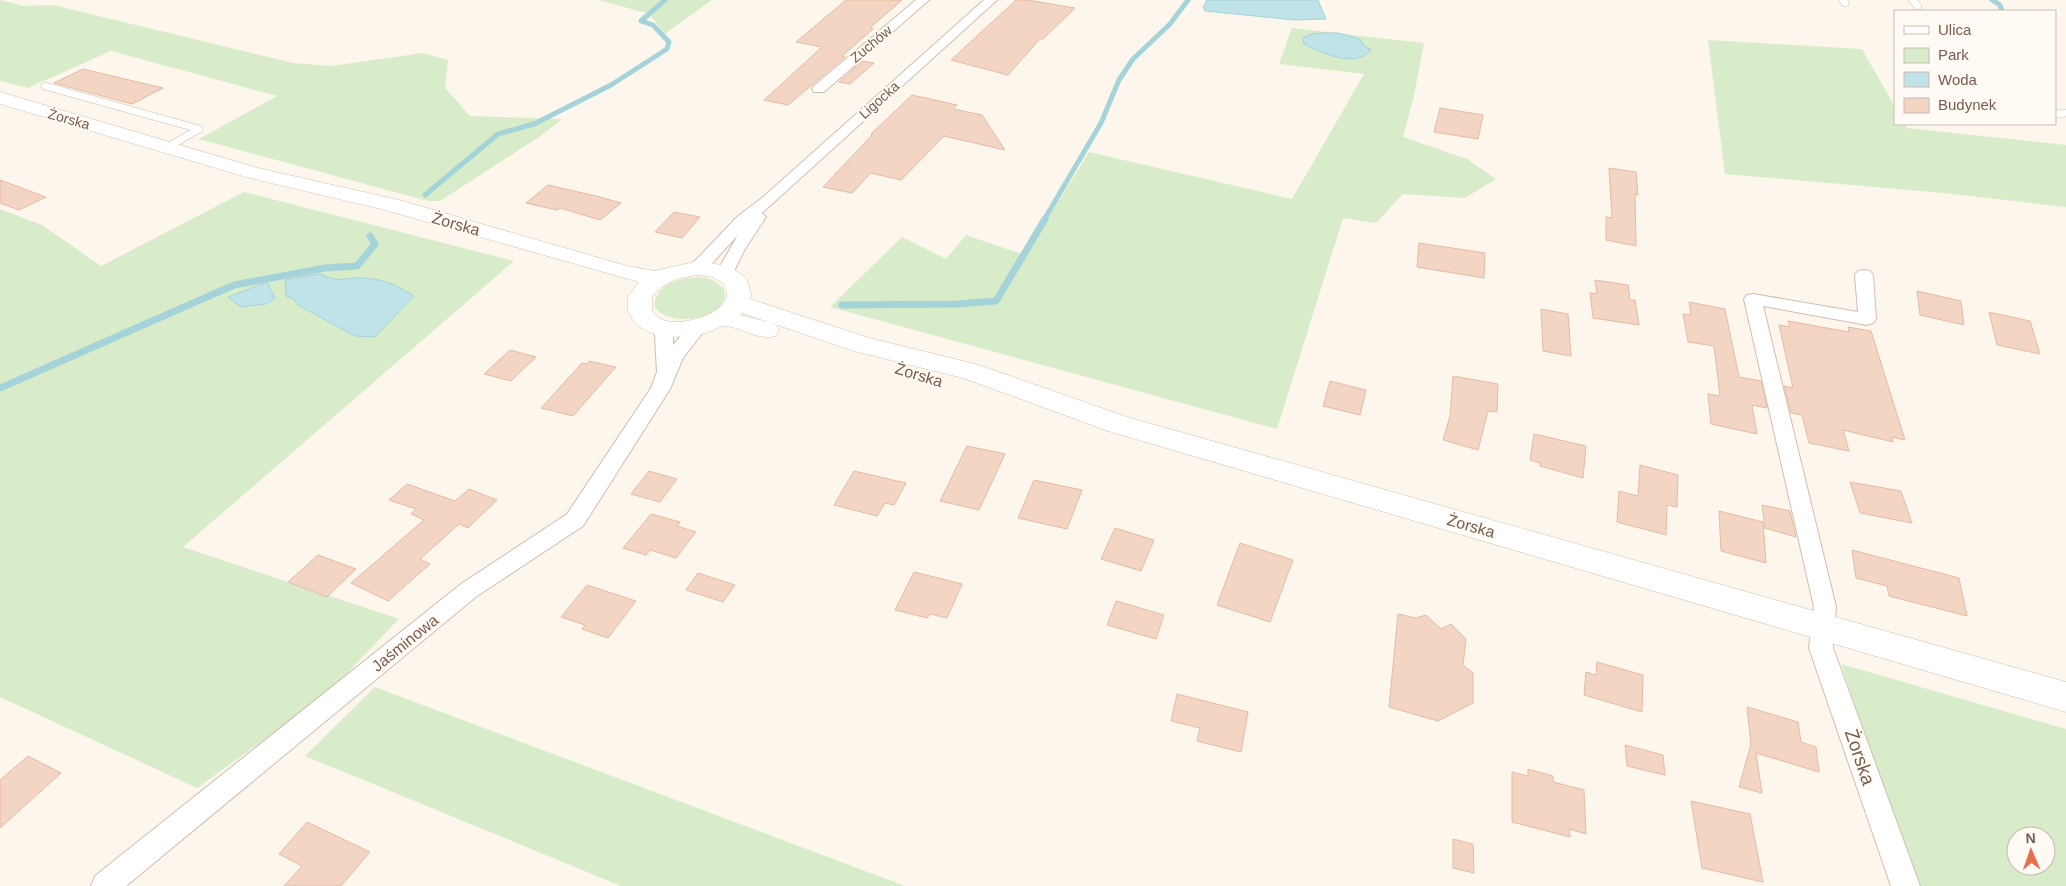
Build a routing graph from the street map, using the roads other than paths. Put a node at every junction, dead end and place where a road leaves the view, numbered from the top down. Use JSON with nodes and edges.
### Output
{"nodes":[{"id":1,"x":923,"y":0,"type":"edge"},
{"id":2,"x":991,"y":0,"type":"edge"},
{"id":3,"x":1912,"y":0,"type":"edge"},
{"id":4,"x":1918,"y":6,"type":"dead end"},
{"id":5,"x":45,"y":86,"type":"dead end"},
{"id":6,"x":819,"y":88,"type":"dead end"},
{"id":7,"x":0,"y":98,"type":"edge"},
{"id":8,"x":166,"y":148,"type":"junction"},
{"id":9,"x":253,"y":173,"type":"junction"},
{"id":10,"x":768,"y":201,"type":"junction"},
{"id":11,"x":698,"y":268,"type":"junction"},
{"id":12,"x":725,"y":273,"type":"junction"},
{"id":13,"x":1864,"y":275,"type":"dead end"},
{"id":14,"x":659,"y":279,"type":"junction"},
{"id":15,"x":641,"y":295,"type":"junction"},
{"id":16,"x":719,"y":316,"type":"junction"},
{"id":17,"x":661,"y":328,"type":"junction"},
{"id":18,"x":665,"y":370,"type":"junction"},
{"id":19,"x":1823,"y":626,"type":"junction"},
{"id":20,"x":2066,"y":697,"type":"edge"},
{"id":21,"x":105,"y":886,"type":"edge"},
{"id":22,"x":1906,"y":886,"type":"edge"}],
"edges":[{"from":1,"to":6,"type":"street","name":"Zuchów"},
{"from":2,"to":10,"type":"street","name":"Ligocka"},
{"from":3,"to":4,"type":"lane"},
{"from":5,"to":8,"type":"lane"},
{"from":7,"to":8,"type":"main road","name":"Żorska"},
{"from":8,"to":9,"type":"main road","name":"Żorska"},
{"from":9,"to":14,"type":"main road","name":"Żorska"},
{"from":9,"to":15,"type":"main road","name":"Żorska"},
{"from":10,"to":11,"type":"street","name":"Ligocka"},
{"from":10,"to":12,"type":"street","name":"Ligocka"},
{"from":11,"to":12,"type":"main road"},
{"from":11,"to":14,"type":"main road"},
{"from":12,"to":16,"type":"main road"},
{"from":13,"to":19,"type":"street"},
{"from":14,"to":15,"type":"main road"},
{"from":15,"to":17,"type":"main road"},
{"from":16,"to":17,"type":"main road"},
{"from":16,"to":18,"type":"street","name":"Jaśminowa"},
{"from":16,"to":19,"type":"main road","name":"Żorska"},
{"from":17,"to":18,"type":"street","name":"Jaśminowa"},
{"from":18,"to":21,"type":"street","name":"Jaśminowa"},
{"from":19,"to":20,"type":"main road","name":"Żorska"},
{"from":19,"to":22,"type":"street","name":"Żorska"}]}
